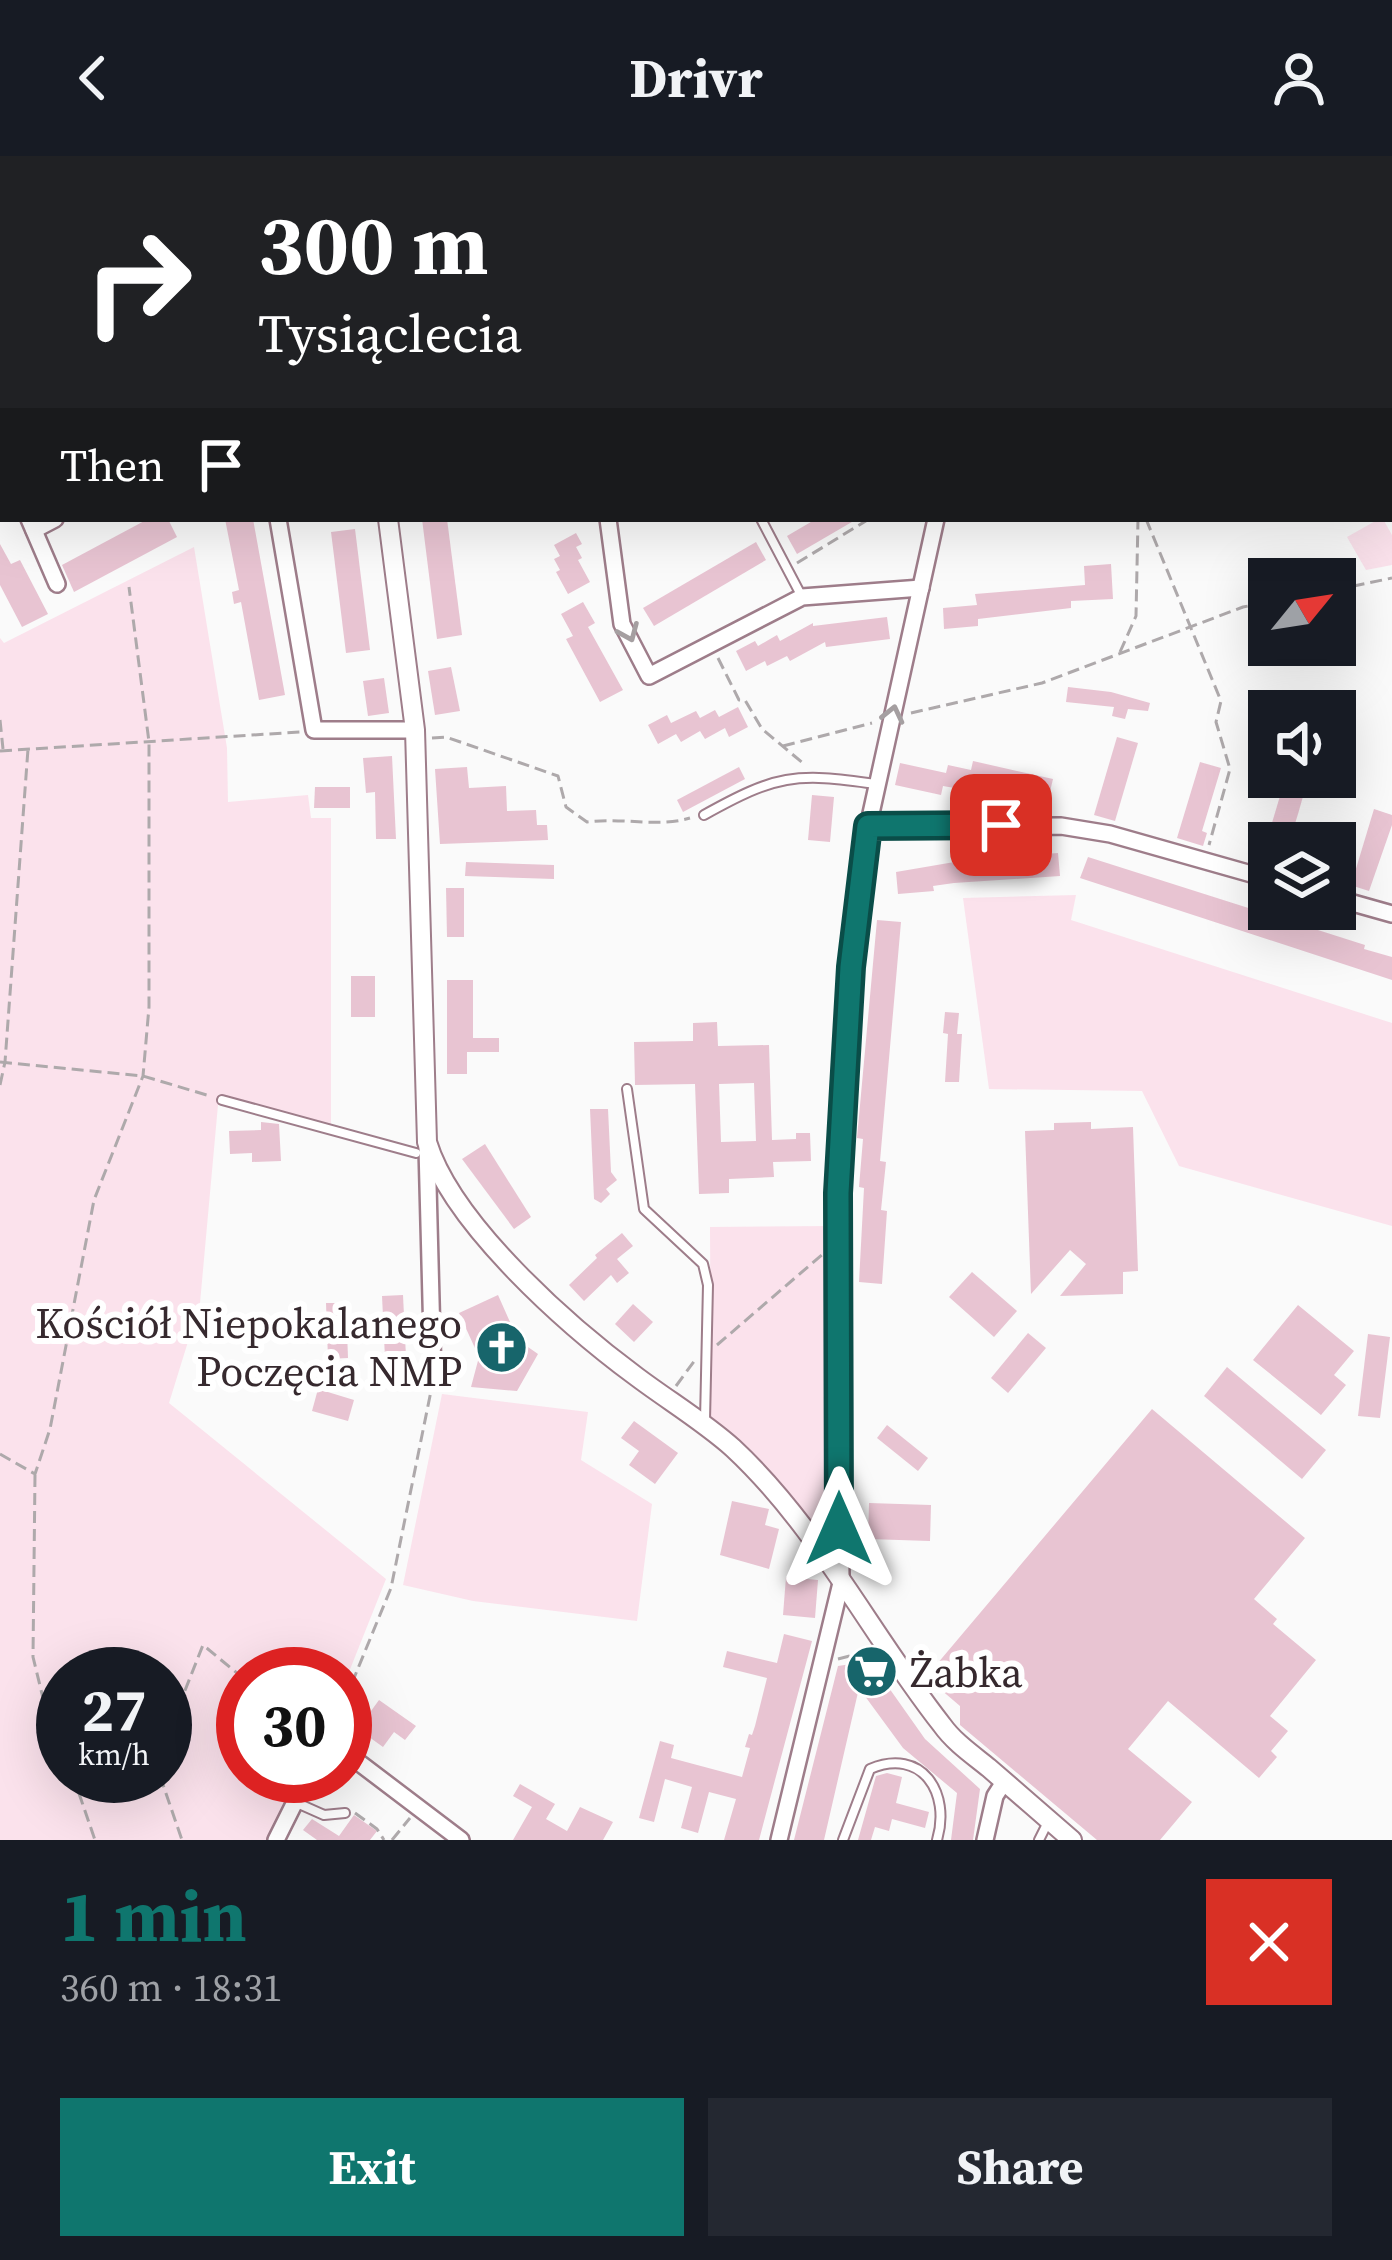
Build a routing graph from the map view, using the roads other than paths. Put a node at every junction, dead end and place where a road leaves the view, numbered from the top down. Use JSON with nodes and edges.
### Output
{"nodes":[{"id":1,"x":279,"y":522,"type":"edge"},
{"id":2,"x":388,"y":522,"type":"edge"},
{"id":3,"x":608,"y":522,"type":"edge"},
{"id":4,"x":763,"y":522,"type":"edge"},
{"id":5,"x":935,"y":522,"type":"edge"},
{"id":6,"x":31,"y":524,"type":"edge"},
{"id":7,"x":57,"y":584,"type":"dead end"},
{"id":8,"x":921,"y":587,"type":"junction"},
{"id":9,"x":802,"y":597,"type":"junction"},
{"id":10,"x":415,"y":734,"type":"junction"},
{"id":11,"x":877,"y":784,"type":"junction"},
{"id":12,"x":704,"y":814,"type":"road end"},
{"id":13,"x":868,"y":826,"type":"junction"},
{"id":14,"x":1248,"y":873,"type":"edge"},
{"id":15,"x":1356,"y":904,"type":"edge"},
{"id":16,"x":1392,"y":914,"type":"edge"},
{"id":17,"x":627,"y":1089,"type":"dead end"},
{"id":18,"x":222,"y":1100,"type":"road end"},
{"id":19,"x":422,"y":1147,"type":"junction"},
{"id":20,"x":434,"y":1377,"type":"road end"},
{"id":21,"x":705,"y":1427,"type":"junction"},
{"id":22,"x":841,"y":1583,"type":"junction"},
{"id":23,"x":372,"y":1774,"type":"edge"},
{"id":24,"x":1004,"y":1782,"type":"junction"},
{"id":25,"x":296,"y":1803,"type":"edge"},
{"id":26,"x":298,"y":1803,"type":"edge"},
{"id":27,"x":345,"y":1813,"type":"road end"},
{"id":28,"x":1049,"y":1821,"type":"junction"},
{"id":29,"x":283,"y":1837,"type":"edge"},
{"id":30,"x":461,"y":1840,"type":"edge"},
{"id":31,"x":779,"y":1840,"type":"edge"},
{"id":32,"x":843,"y":1840,"type":"edge"},
{"id":33,"x":937,"y":1840,"type":"edge"},
{"id":34,"x":985,"y":1840,"type":"edge"},
{"id":35,"x":1039,"y":1840,"type":"edge"},
{"id":36,"x":1072,"y":1840,"type":"edge"}],
"edges":[{"from":1,"to":10,"type":"street"},
{"from":2,"to":10,"type":"street"},
{"from":3,"to":9,"type":"street","one_way":true},
{"from":4,"to":9,"type":"lane"},
{"from":5,"to":8,"type":"street"},
{"from":6,"to":7,"type":"street"},
{"from":8,"to":9,"type":"street"},
{"from":11,"to":8,"type":"street","one_way":true},
{"from":10,"to":19,"type":"street"},
{"from":11,"to":12,"type":"lane"},
{"from":11,"to":13,"type":"street"},
{"from":13,"to":14,"type":"street"},
{"from":13,"to":22,"type":"street"},
{"from":15,"to":16,"type":"street"},
{"from":17,"to":21,"type":"lane"},
{"from":18,"to":19,"type":"lane"},
{"from":19,"to":20,"type":"street"},
{"from":19,"to":21,"type":"street"},
{"from":21,"to":22,"type":"street"},
{"from":22,"to":24,"type":"street"},
{"from":22,"to":31,"type":"street"},
{"from":23,"to":30,"type":"street"},
{"from":24,"to":28,"type":"street"},
{"from":24,"to":34,"type":"street"},
{"from":25,"to":29,"type":"street"},
{"from":26,"to":27,"type":"lane"},
{"from":28,"to":35,"type":"lane"},
{"from":28,"to":36,"type":"street"},
{"from":32,"to":33,"type":"lane"}]}
